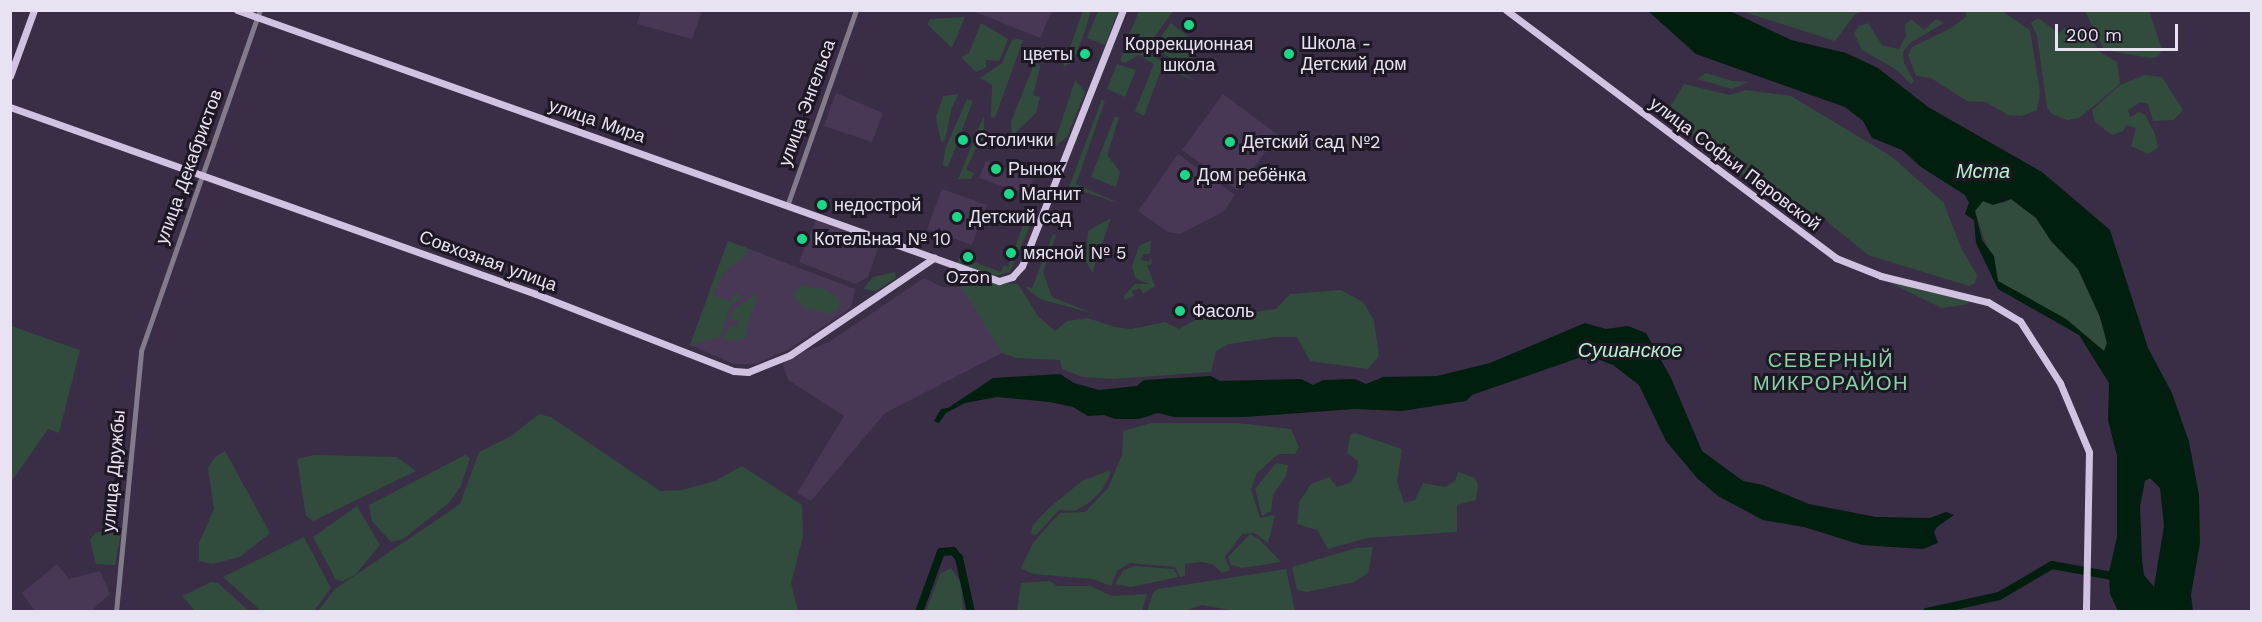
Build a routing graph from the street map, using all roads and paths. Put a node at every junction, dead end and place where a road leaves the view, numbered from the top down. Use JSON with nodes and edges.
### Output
{"nodes":[{"id":1,"x":34,"y":10,"type":"edge"},
{"id":2,"x":237,"y":10,"type":"edge"},
{"id":3,"x":856,"y":10,"type":"edge"},
{"id":4,"x":1123,"y":10,"type":"edge"},
{"id":5,"x":1506,"y":10,"type":"edge"},
{"id":6,"x":258,"y":14,"type":"edge"},
{"id":7,"x":10,"y":76,"type":"edge"},
{"id":8,"x":10,"y":107,"type":"edge"},
{"id":9,"x":203,"y":174,"type":"junction"},
{"id":10,"x":787,"y":206,"type":"junction"},
{"id":11,"x":934,"y":258,"type":"junction"},
{"id":12,"x":149,"y":334,"type":"joint"},
{"id":13,"x":116,"y":612,"type":"edge"},
{"id":14,"x":2086,"y":612,"type":"edge"}],
"edges":[{"from":1,"to":7,"type":"main road"},
{"from":2,"to":6,"type":"main road","name":"улица Мира"},
{"from":3,"to":10,"type":"street","name":"улица Энгельса"},
{"from":4,"to":11,"type":"main road","name":"улица Мира"},
{"from":5,"to":14,"type":"main road","name":"улица Софьи Перовской"},
{"from":6,"to":9,"type":"street","name":"улица Декабристов"},
{"from":6,"to":10,"type":"main road","name":"улица Мира"},
{"from":8,"to":9,"type":"main road","name":"Совхозная улица"},
{"from":9,"to":11,"type":"main road","name":"Совхозная улица"},
{"from":9,"to":12,"type":"street","name":"улица Декабристов"},
{"from":10,"to":11,"type":"main road","name":"улица Мира"},
{"from":12,"to":13,"type":"street","name":"улица Дружбы"}]}
